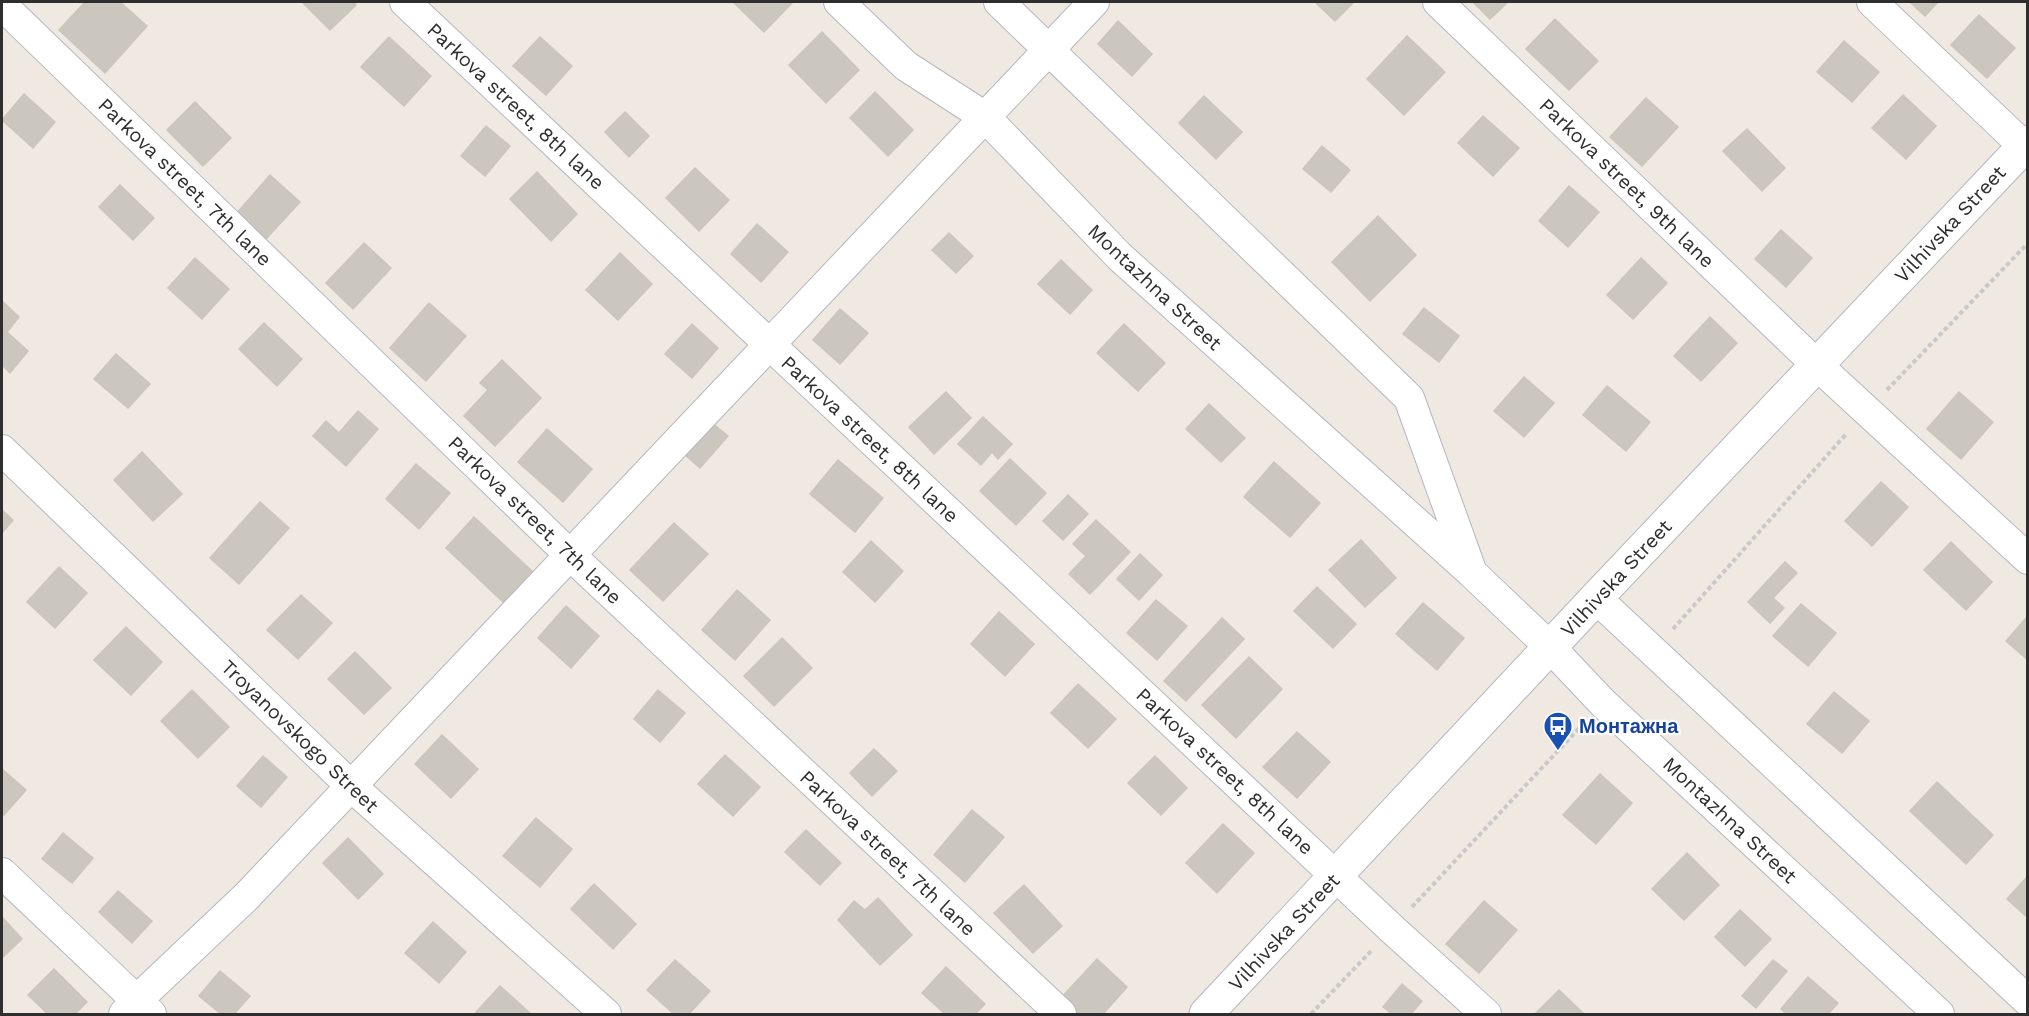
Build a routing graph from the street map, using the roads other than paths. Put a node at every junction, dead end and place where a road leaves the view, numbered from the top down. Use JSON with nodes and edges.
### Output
{"nodes":[{"id":1,"x":405,"y":2,"type":"edge"},
{"id":2,"x":839,"y":2,"type":"edge"},
{"id":3,"x":999,"y":2,"type":"edge"},
{"id":4,"x":1094,"y":2,"type":"edge"},
{"id":5,"x":1438,"y":2,"type":"edge"},
{"id":6,"x":1872,"y":2,"type":"edge"},
{"id":7,"x":12,"y":14,"type":"edge"},
{"id":8,"x":1050,"y":48,"type":"junction"},
{"id":9,"x":985,"y":117,"type":"junction"},
{"id":10,"x":2026,"y":146,"type":"edge"},
{"id":11,"x":769,"y":345,"type":"junction"},
{"id":12,"x":1817,"y":365,"type":"junction"},
{"id":13,"x":2,"y":450,"type":"edge"},
{"id":14,"x":570,"y":555,"type":"junction"},
{"id":15,"x":2028,"y":559,"type":"edge"},
{"id":16,"x":1472,"y":573,"type":"junction"},
{"id":17,"x":1596,"y":598,"type":"junction"},
{"id":18,"x":1551,"y":648,"type":"junction"},
{"id":19,"x":351,"y":786,"type":"junction"},
{"id":20,"x":2,"y":873,"type":"edge"},
{"id":21,"x":1336,"y":876,"type":"junction"},
{"id":22,"x":2028,"y":1002,"type":"edge"},
{"id":23,"x":137,"y":1010,"type":"edge"},
{"id":24,"x":606,"y":1014,"type":"edge"},
{"id":25,"x":1061,"y":1014,"type":"edge"},
{"id":26,"x":1206,"y":1014,"type":"edge"},
{"id":27,"x":1486,"y":1014,"type":"edge"},
{"id":28,"x":1939,"y":1014,"type":"edge"}],
"edges":[{"from":1,"to":11,"type":"street","name":"Parkova street, 8th lane"},
{"from":2,"to":9,"type":"street","name":"Montazhna Street"},
{"from":3,"to":8,"type":"street","name":"Montazhna Street"},
{"from":4,"to":8,"type":"street"},
{"from":5,"to":12,"type":"street","name":"Parkova street, 9th lane"},
{"from":6,"to":10,"type":"street"},
{"from":7,"to":14,"type":"street","name":"Parkova street, 7th lane"},
{"from":8,"to":9,"type":"street"},
{"from":8,"to":16,"type":"street","name":"Montazhna Street"},
{"from":9,"to":11,"type":"street"},
{"from":9,"to":16,"type":"street","name":"Montazhna Street"},
{"from":10,"to":12,"type":"street","name":"Vilhivska Street"},
{"from":11,"to":14,"type":"street"},
{"from":11,"to":21,"type":"street","name":"Parkova street, 8th lane"},
{"from":12,"to":15,"type":"street","name":"Parkova street, 9th lane"},
{"from":12,"to":17,"type":"street","name":"Vilhivska Street"},
{"from":13,"to":19,"type":"street","name":"Troyanovskogo Street"},
{"from":14,"to":19,"type":"street"},
{"from":14,"to":25,"type":"street","name":"Parkova street, 7th lane"},
{"from":16,"to":18,"type":"street","name":"Montazhna Street"},
{"from":17,"to":18,"type":"street","name":"Vilhivska Street"},
{"from":17,"to":22,"type":"street"},
{"from":18,"to":21,"type":"street","name":"Vilhivska Street"},
{"from":18,"to":28,"type":"street","name":"Montazhna Street"},
{"from":19,"to":23,"type":"street"},
{"from":19,"to":24,"type":"street","name":"Troyanovskogo Street"},
{"from":20,"to":23,"type":"street"},
{"from":21,"to":26,"type":"street","name":"Vilhivska Street"},
{"from":21,"to":27,"type":"street","name":"Parkova street, 8th lane"}]}
